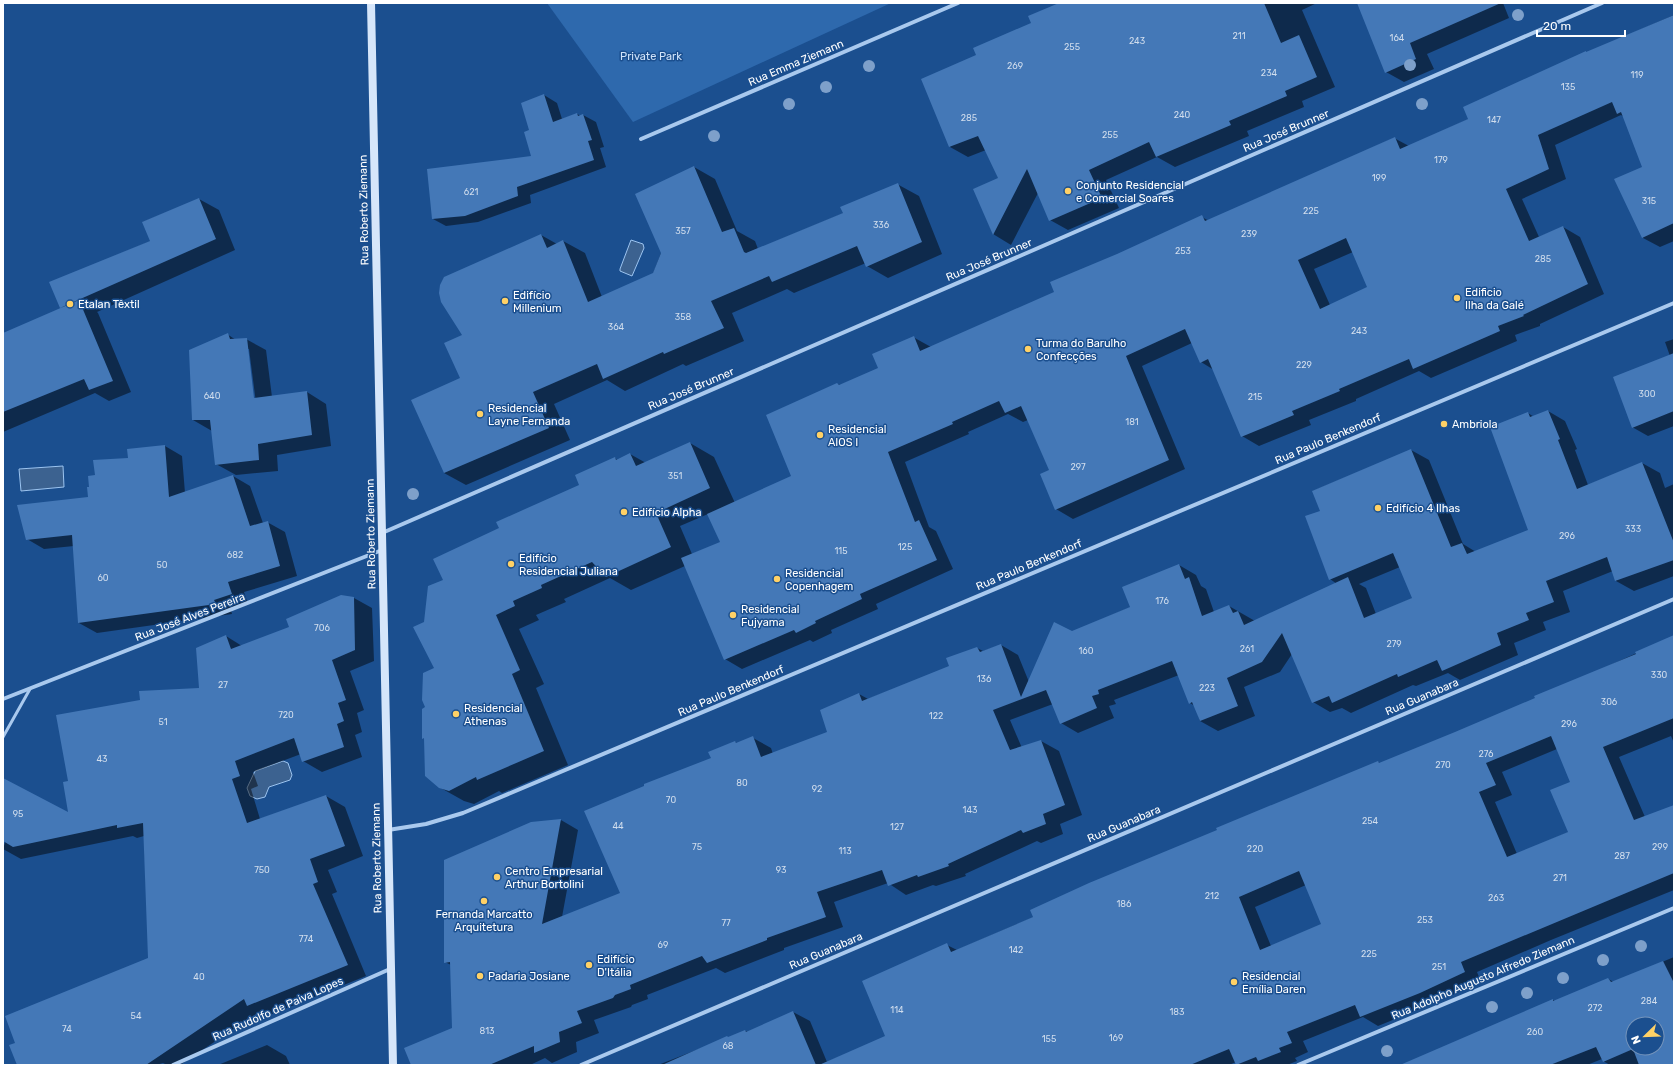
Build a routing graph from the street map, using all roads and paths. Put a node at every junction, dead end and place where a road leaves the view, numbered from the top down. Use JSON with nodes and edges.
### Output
{"nodes":[{"id":1,"x":371,"y":3,"type":"edge"},
{"id":2,"x":958,"y":3,"type":"edge"},
{"id":3,"x":1602,"y":3,"type":"edge"},
{"id":4,"x":641,"y":139,"type":"dead end"},
{"id":5,"x":1674,"y":303,"type":"edge"},
{"id":6,"x":382,"y":533,"type":"junction"},
{"id":7,"x":382,"y":550,"type":"junction"},
{"id":8,"x":1674,"y":599,"type":"edge"},
{"id":9,"x":30,"y":689,"type":"junction"},
{"id":10,"x":3,"y":699,"type":"edge"},
{"id":11,"x":3,"y":737,"type":"edge"},
{"id":12,"x":388,"y":830,"type":"junction"},
{"id":13,"x":1674,"y":908,"type":"edge"},
{"id":14,"x":391,"y":969,"type":"junction"},
{"id":15,"x":173,"y":1065,"type":"edge"},
{"id":16,"x":393,"y":1065,"type":"edge"},
{"id":17,"x":581,"y":1065,"type":"edge"},
{"id":18,"x":1298,"y":1065,"type":"edge"}],
"edges":[{"from":1,"to":6,"type":"main road","name":"Rua Roberto Ziemann"},
{"from":2,"to":4,"type":"street","name":"Rua Emma Ziemann"},
{"from":3,"to":6,"type":"street","name":"Rua José Brunner"},
{"from":5,"to":12,"type":"street","name":"Rua Paulo Benkendorf"},
{"from":6,"to":7,"type":"main road","name":"Rua Roberto Ziemann"},
{"from":7,"to":9,"type":"street","name":"Rua José Alves Pereira"},
{"from":7,"to":12,"type":"main road","name":"Rua Roberto Ziemann"},
{"from":8,"to":17,"type":"street","name":"Rua Guanabara"},
{"from":9,"to":10,"type":"street","name":"Rua José Alves Pereira"},
{"from":9,"to":11,"type":"lane"},
{"from":12,"to":14,"type":"main road","name":"Rua Roberto Ziemann"},
{"from":13,"to":18,"type":"street","name":"Rua Adolpho Augusto Alfredo Ziemann"},
{"from":14,"to":15,"type":"street","name":"Rua Rudolfo de Paiva Lopes"},
{"from":14,"to":16,"type":"main road","name":"Rua Roberto Ziemann"}]}
